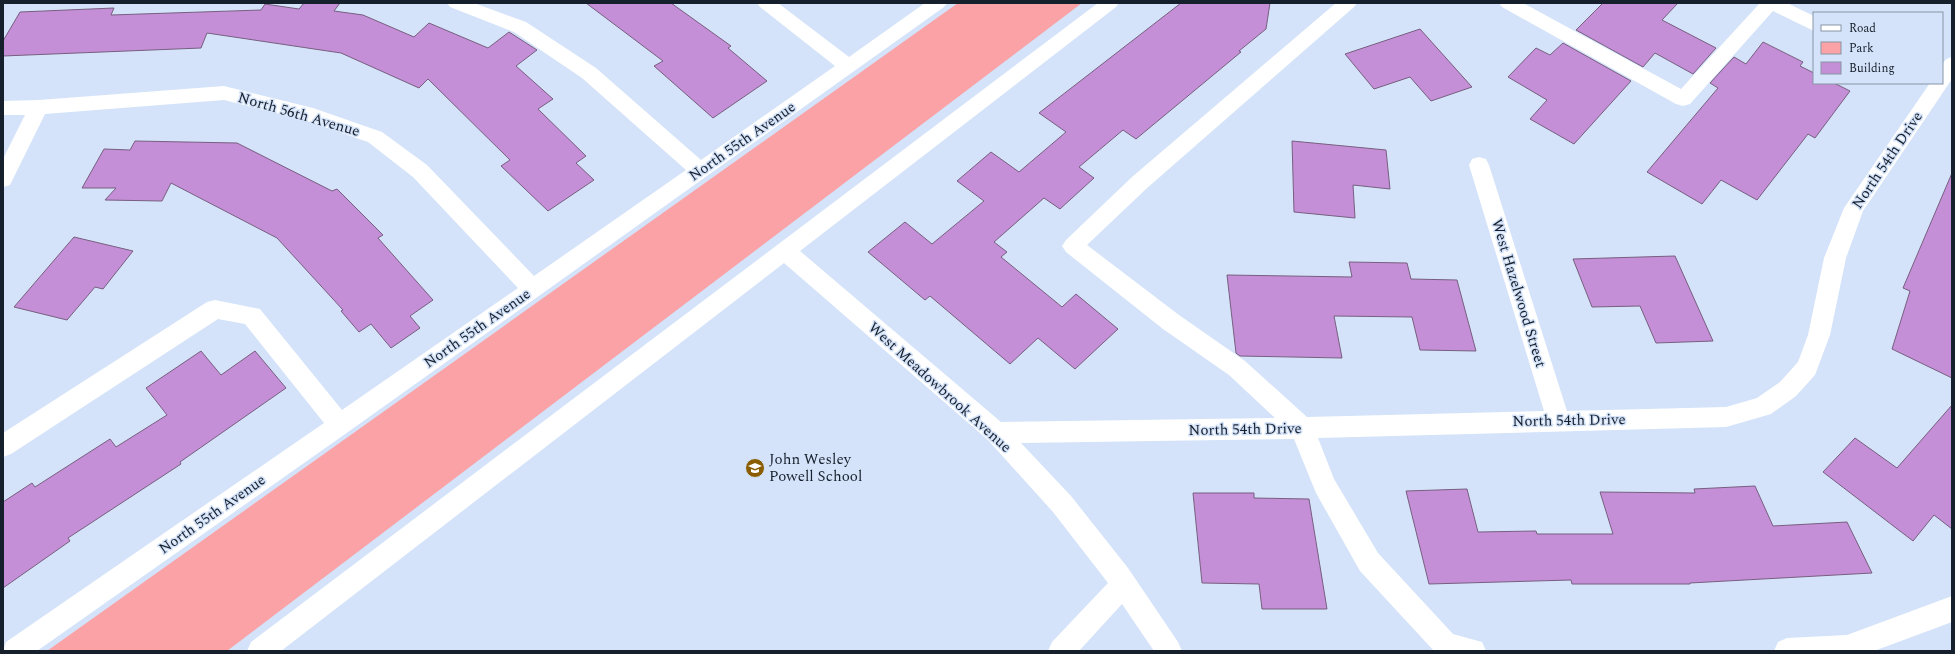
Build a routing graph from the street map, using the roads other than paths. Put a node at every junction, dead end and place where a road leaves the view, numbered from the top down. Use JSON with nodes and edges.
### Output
{"nodes":[{"id":1,"x":456,"y":3,"type":"edge"},
{"id":2,"x":766,"y":3,"type":"edge"},
{"id":3,"x":938,"y":3,"type":"edge"},
{"id":4,"x":1110,"y":3,"type":"edge"},
{"id":5,"x":1348,"y":3,"type":"edge"},
{"id":6,"x":1508,"y":3,"type":"edge"},
{"id":7,"x":1771,"y":3,"type":"edge"},
{"id":8,"x":1813,"y":24,"type":"edge"},
{"id":9,"x":1952,"y":64,"type":"edge"},
{"id":10,"x":848,"y":66,"type":"junction"},
{"id":11,"x":1943,"y":81,"type":"edge"},
{"id":12,"x":1941,"y":85,"type":"edge"},
{"id":13,"x":39,"y":107,"type":"junction"},
{"id":14,"x":3,"y":108,"type":"edge"},
{"id":15,"x":1479,"y":165,"type":"dead end"},
{"id":16,"x":700,"y":171,"type":"junction"},
{"id":17,"x":3,"y":179,"type":"edge"},
{"id":18,"x":784,"y":252,"type":"junction"},
{"id":19,"x":533,"y":289,"type":"junction"},
{"id":20,"x":1558,"y":420,"type":"junction"},
{"id":21,"x":340,"y":425,"type":"junction"},
{"id":22,"x":1302,"y":428,"type":"junction"},
{"id":23,"x":996,"y":433,"type":"junction"},
{"id":24,"x":3,"y":446,"type":"edge"},
{"id":25,"x":1124,"y":584,"type":"junction"},
{"id":26,"x":1952,"y":609,"type":"edge"},
{"id":27,"x":15,"y":651,"type":"edge"},
{"id":28,"x":260,"y":651,"type":"edge"},
{"id":29,"x":1061,"y":651,"type":"edge"},
{"id":30,"x":1169,"y":651,"type":"edge"},
{"id":31,"x":1473,"y":651,"type":"edge"},
{"id":32,"x":1787,"y":651,"type":"edge"}],
"edges":[{"from":1,"to":16,"type":"street"},
{"from":2,"to":10,"type":"street"},
{"from":3,"to":10,"type":"street","name":"North 55th Avenue"},
{"from":4,"to":18,"type":"street"},
{"from":5,"to":22,"type":"street"},
{"from":6,"to":7,"type":"street"},
{"from":7,"to":8,"type":"street"},
{"from":9,"to":11,"type":"street","name":"North 54th Drive"},
{"from":10,"to":16,"type":"street","name":"North 55th Avenue"},
{"from":12,"to":20,"type":"street","name":"North 54th Drive"},
{"from":13,"to":14,"type":"street","name":"North 56th Avenue"},
{"from":13,"to":17,"type":"street"},
{"from":13,"to":19,"type":"street","name":"North 56th Avenue"},
{"from":15,"to":20,"type":"street","name":"West Hazelwood Street"},
{"from":16,"to":19,"type":"street","name":"North 55th Avenue"},
{"from":18,"to":23,"type":"street","name":"West Meadowbrook Avenue"},
{"from":18,"to":28,"type":"street"},
{"from":19,"to":21,"type":"street","name":"North 55th Avenue"},
{"from":20,"to":22,"type":"street","name":"North 54th Drive"},
{"from":21,"to":24,"type":"street"},
{"from":21,"to":27,"type":"street","name":"North 55th Avenue"},
{"from":22,"to":23,"type":"street","name":"North 54th Drive"},
{"from":22,"to":31,"type":"street"},
{"from":23,"to":25,"type":"street","name":"West Meadowbrook Avenue"},
{"from":25,"to":29,"type":"street"},
{"from":25,"to":30,"type":"street","name":"West Meadowbrook Avenue"},
{"from":26,"to":32,"type":"street"}]}
